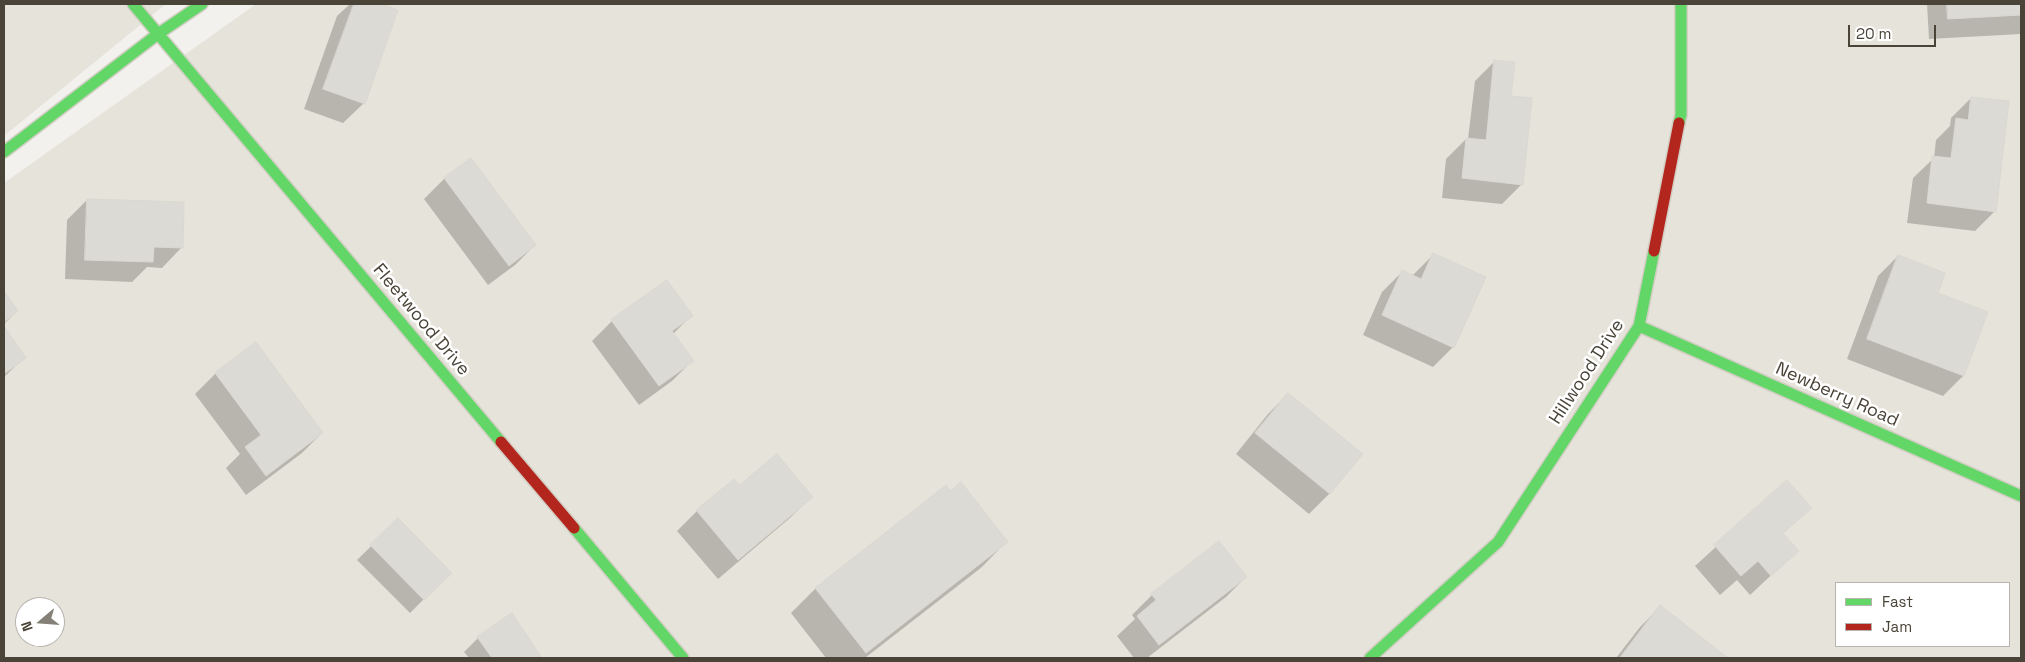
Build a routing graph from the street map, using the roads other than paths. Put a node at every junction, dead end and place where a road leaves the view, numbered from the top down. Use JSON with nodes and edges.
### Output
{"nodes":[{"id":1,"x":133,"y":4,"type":"edge"},
{"id":2,"x":202,"y":4,"type":"edge"},
{"id":3,"x":1681,"y":4,"type":"edge"},
{"id":4,"x":158,"y":34,"type":"junction"},
{"id":5,"x":4,"y":152,"type":"edge"},
{"id":6,"x":1639,"y":326,"type":"junction"},
{"id":7,"x":2021,"y":496,"type":"edge"},
{"id":8,"x":683,"y":658,"type":"edge"},
{"id":9,"x":1370,"y":658,"type":"edge"}],
"edges":[{"from":1,"to":4,"type":"street","name":"Fleetwood Drive"},
{"from":2,"to":4,"type":"street"},
{"from":3,"to":6,"type":"street","name":"Hillwood Drive"},
{"from":4,"to":5,"type":"street"},
{"from":4,"to":8,"type":"street","name":"Fleetwood Drive"},
{"from":6,"to":7,"type":"street","name":"Newberry Road"},
{"from":6,"to":9,"type":"street","name":"Hillwood Drive"}]}
